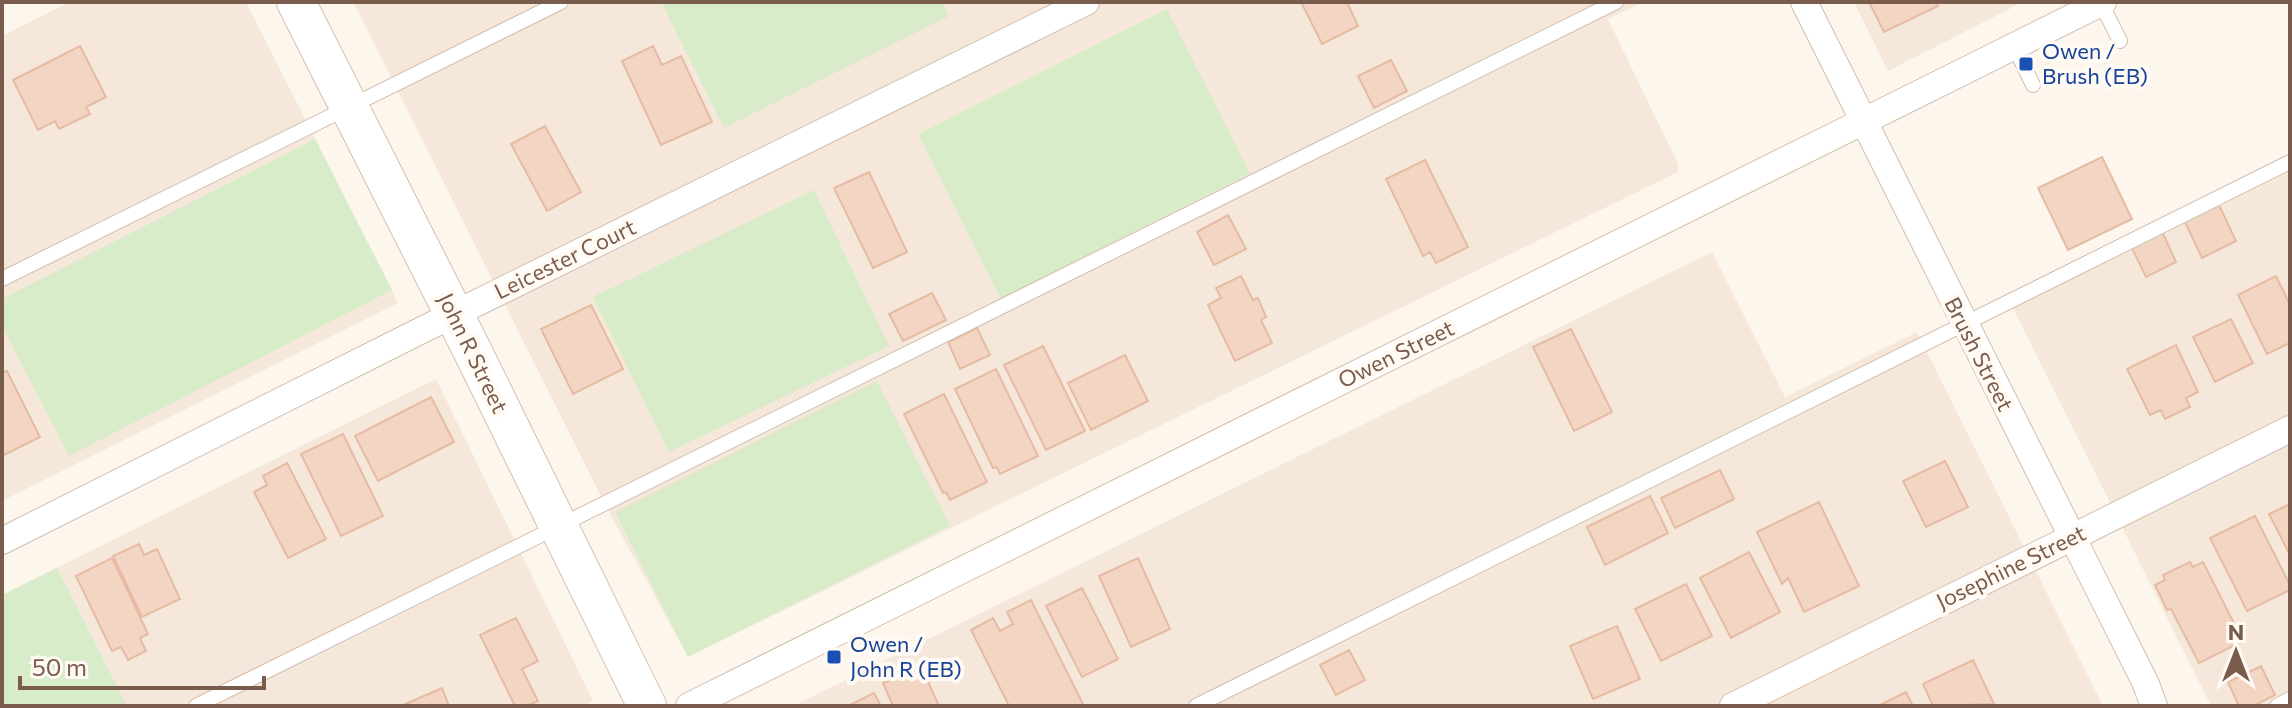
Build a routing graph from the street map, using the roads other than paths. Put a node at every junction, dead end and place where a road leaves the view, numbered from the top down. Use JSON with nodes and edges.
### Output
{"nodes":[{"id":1,"x":296,"y":2,"type":"edge"},
{"id":2,"x":561,"y":2,"type":"edge"},
{"id":3,"x":1086,"y":2,"type":"edge"},
{"id":4,"x":1616,"y":2,"type":"edge"},
{"id":5,"x":1804,"y":2,"type":"edge"},
{"id":6,"x":2102,"y":2,"type":"edge"},
{"id":7,"x":2120,"y":41,"type":"dead end"},
{"id":8,"x":2014,"y":46,"type":"junction"},
{"id":9,"x":2033,"y":85,"type":"dead end"},
{"id":10,"x":348,"y":107,"type":"junction"},
{"id":11,"x":1863,"y":121,"type":"junction"},
{"id":12,"x":2290,"y":162,"type":"edge"},
{"id":13,"x":2,"y":279,"type":"edge"},
{"id":14,"x":454,"y":314,"type":"junction"},
{"id":15,"x":1964,"y":324,"type":"junction"},
{"id":16,"x":2290,"y":429,"type":"edge"},
{"id":17,"x":558,"y":528,"type":"junction"},
{"id":18,"x":2071,"y":537,"type":"junction"},
{"id":19,"x":2,"y":541,"type":"edge"},
{"id":20,"x":2290,"y":699,"type":"edge"},
{"id":21,"x":196,"y":706,"type":"edge"},
{"id":22,"x":647,"y":706,"type":"edge"},
{"id":23,"x":689,"y":706,"type":"edge"},
{"id":24,"x":1196,"y":706,"type":"edge"},
{"id":25,"x":1733,"y":706,"type":"edge"},
{"id":26,"x":2154,"y":706,"type":"edge"},
{"id":27,"x":2277,"y":706,"type":"edge"}],
"edges":[{"from":1,"to":10,"type":"street","name":"John R Street"},
{"from":2,"to":10,"type":"lane"},
{"from":3,"to":14,"type":"street","name":"Leicester Court"},
{"from":4,"to":17,"type":"lane"},
{"from":5,"to":11,"type":"street","name":"Brush Street"},
{"from":6,"to":7,"type":"lane"},
{"from":6,"to":8,"type":"street","name":"Owen Street"},
{"from":8,"to":9,"type":"lane"},
{"from":8,"to":11,"type":"street","name":"Owen Street"},
{"from":10,"to":13,"type":"lane"},
{"from":10,"to":14,"type":"street","name":"John R Street"},
{"from":11,"to":15,"type":"street","name":"Brush Street"},
{"from":11,"to":23,"type":"street","name":"Owen Street"},
{"from":12,"to":15,"type":"lane"},
{"from":14,"to":17,"type":"street","name":"John R Street"},
{"from":14,"to":19,"type":"street","name":"Leicester Court"},
{"from":15,"to":18,"type":"street","name":"Brush Street"},
{"from":15,"to":24,"type":"lane"},
{"from":16,"to":18,"type":"street","name":"Josephine Street"},
{"from":17,"to":21,"type":"lane"},
{"from":17,"to":22,"type":"street","name":"John R Street"},
{"from":18,"to":25,"type":"street","name":"Josephine Street"},
{"from":18,"to":26,"type":"street","name":"Brush Street"},
{"from":20,"to":27,"type":"lane"}]}
